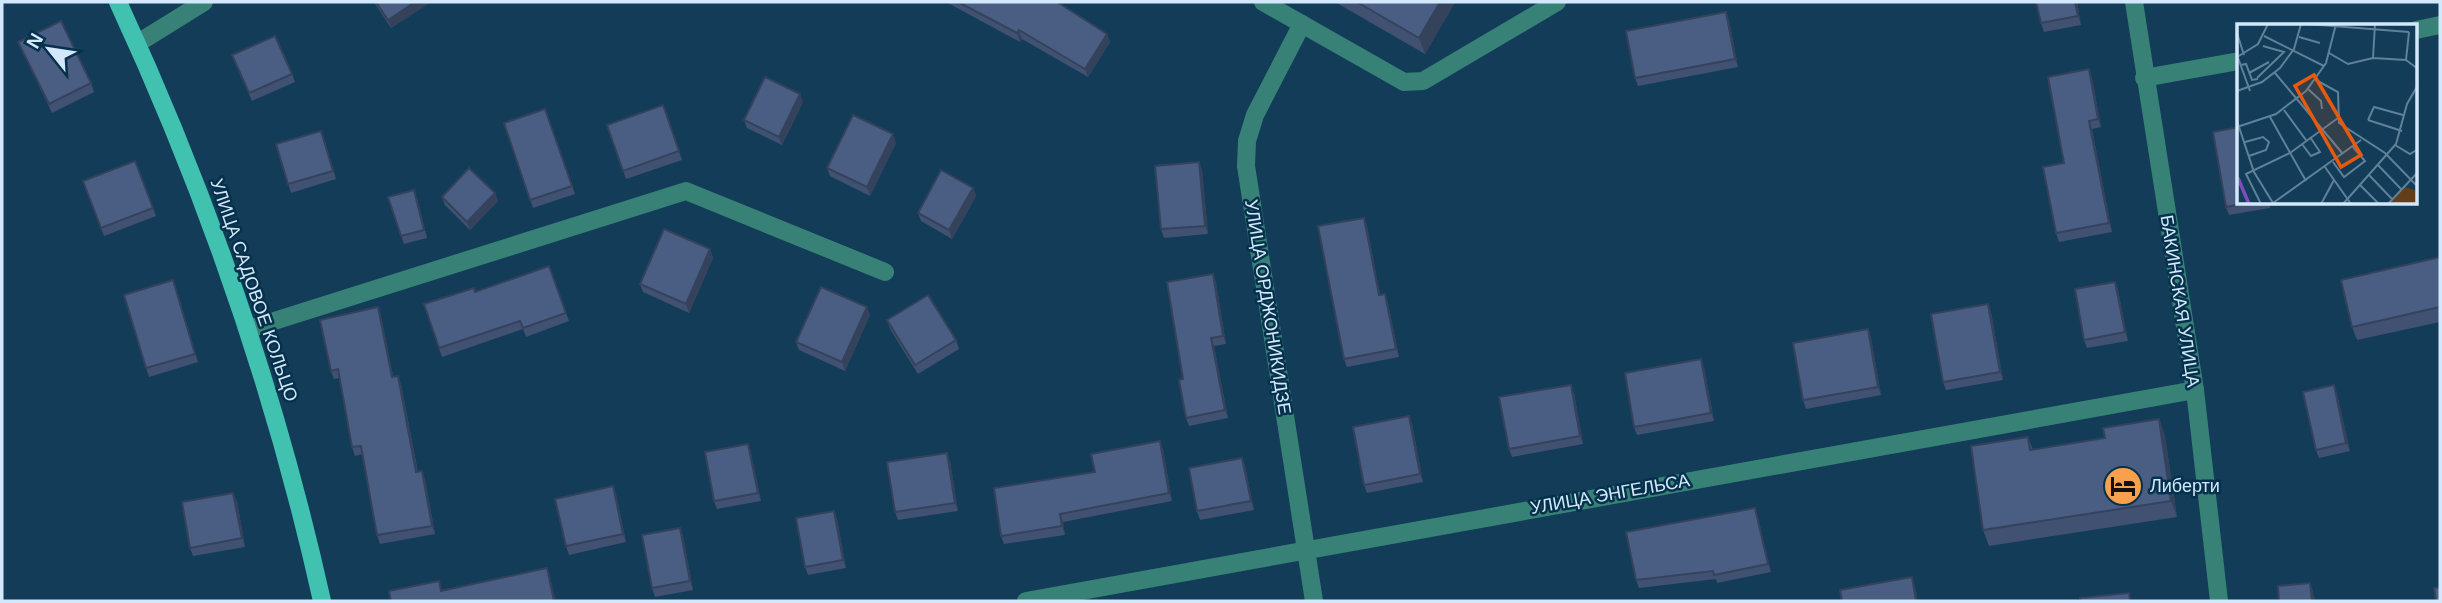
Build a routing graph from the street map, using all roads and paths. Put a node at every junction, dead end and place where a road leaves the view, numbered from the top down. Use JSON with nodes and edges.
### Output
{"nodes":[{"id":1,"x":118,"y":2,"type":"edge"},
{"id":2,"x":204,"y":2,"type":"edge"},
{"id":3,"x":1263,"y":2,"type":"edge"},
{"id":4,"x":1557,"y":2,"type":"edge"},
{"id":5,"x":2134,"y":2,"type":"edge"},
{"id":6,"x":1302,"y":24,"type":"junction"},
{"id":7,"x":2440,"y":25,"type":"edge"},
{"id":8,"x":2418,"y":30,"type":"edge"},
{"id":9,"x":138,"y":43,"type":"junction"},
{"id":10,"x":2237,"y":61,"type":"edge"},
{"id":11,"x":2144,"y":78,"type":"junction"},
{"id":12,"x":885,"y":272,"type":"dead end"},
{"id":13,"x":249,"y":330,"type":"junction"},
{"id":14,"x":2195,"y":390,"type":"junction"},
{"id":15,"x":1305,"y":549,"type":"junction"},
{"id":16,"x":322,"y":601,"type":"edge"},
{"id":17,"x":1026,"y":601,"type":"edge"},
{"id":18,"x":1314,"y":601,"type":"edge"},
{"id":19,"x":2219,"y":601,"type":"edge"}],
"edges":[{"from":1,"to":9,"type":"main road","name":"УЛИЦА САДОВОЕ КОЛЬЦО"},
{"from":2,"to":9,"type":"street"},
{"from":3,"to":6,"type":"street"},
{"from":4,"to":6,"type":"street"},
{"from":5,"to":11,"type":"street","name":"БАКИНСКАЯ УЛИЦА"},
{"from":6,"to":15,"type":"street","name":"УЛИЦА ОРДЖОНИКИДЗЕ"},
{"from":7,"to":8,"type":"street"},
{"from":9,"to":13,"type":"main road","name":"УЛИЦА САДОВОЕ КОЛЬЦО"},
{"from":10,"to":11,"type":"street"},
{"from":11,"to":14,"type":"street","name":"БАКИНСКАЯ УЛИЦА"},
{"from":12,"to":13,"type":"street"},
{"from":13,"to":16,"type":"main road","name":"УЛИЦА САДОВОЕ КОЛЬЦО"},
{"from":14,"to":15,"type":"street","name":"УЛИЦА ЭНГЕЛЬСА"},
{"from":14,"to":19,"type":"street","name":"БАКИНСКАЯ УЛИЦА"},
{"from":15,"to":17,"type":"street","name":"УЛИЦА ЭНГЕЛЬСА"},
{"from":15,"to":18,"type":"street","name":"УЛИЦА ОРДЖОНИКИДЗЕ"}]}
